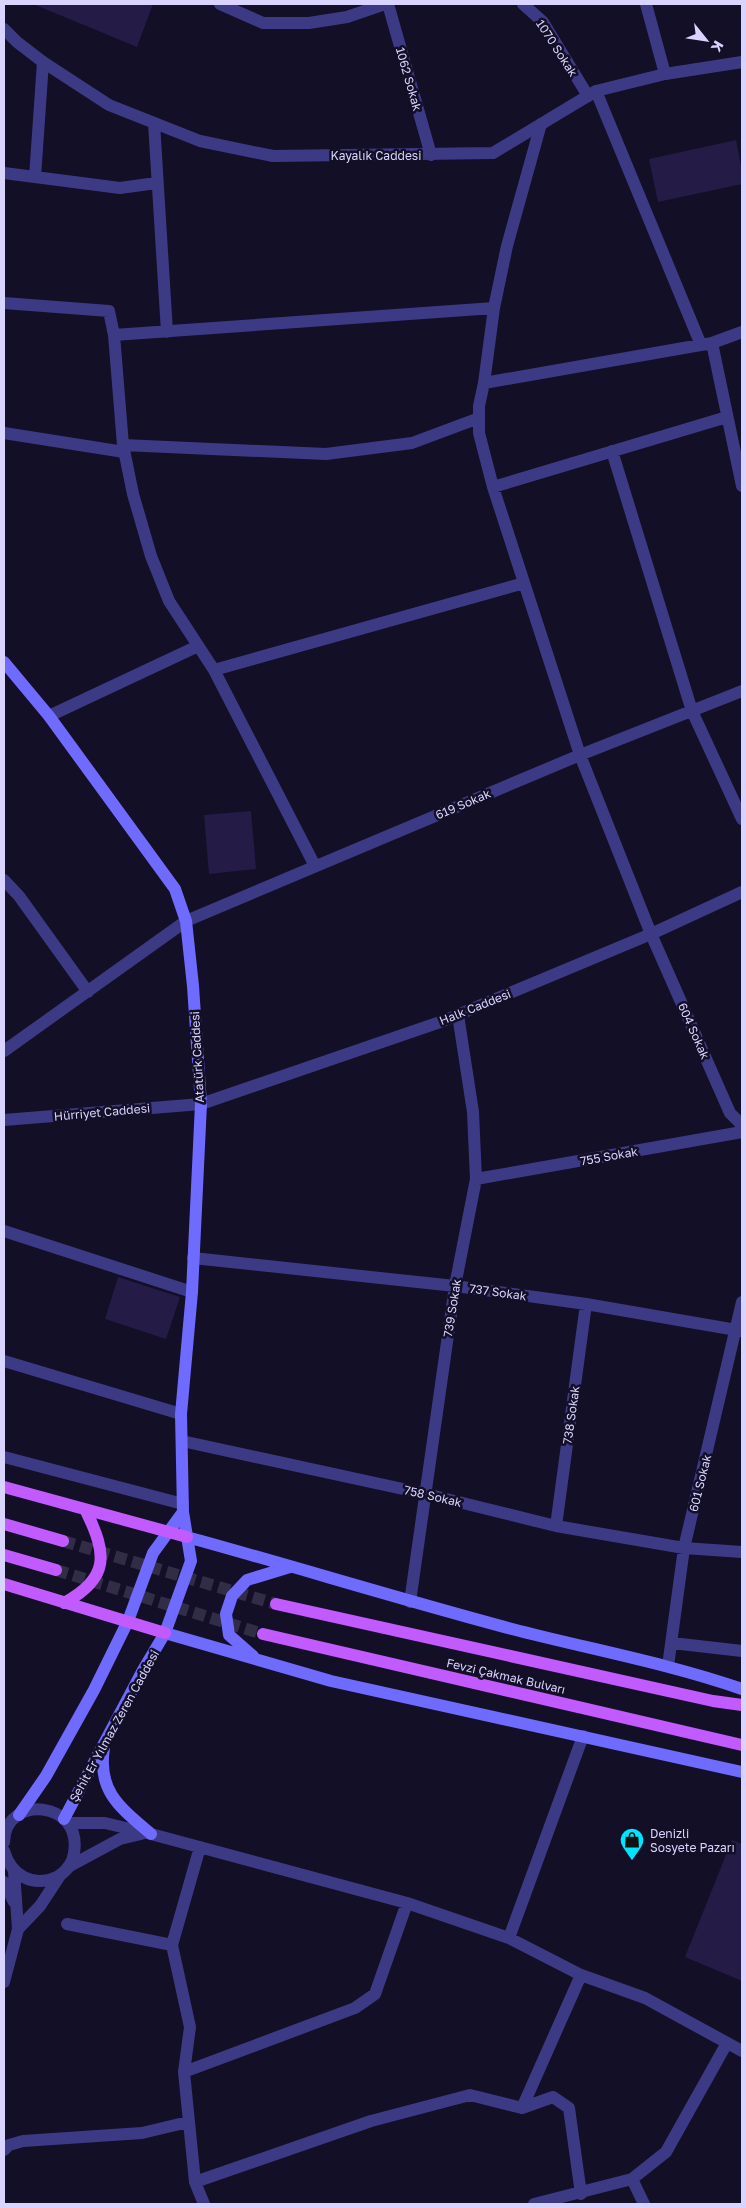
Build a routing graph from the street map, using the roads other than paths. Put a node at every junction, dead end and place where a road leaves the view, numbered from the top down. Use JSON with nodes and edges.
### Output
{"nodes":[{"id":1,"x":220,"y":4,"type":"edge"},
{"id":2,"x":386,"y":4,"type":"edge"},
{"id":3,"x":523,"y":4,"type":"edge"},
{"id":4,"x":646,"y":4,"type":"edge"},
{"id":5,"x":4,"y":29,"type":"edge"},
{"id":6,"x":4,"y":37,"type":"edge"},
{"id":7,"x":17,"y":42,"type":"junction"},
{"id":8,"x":43,"y":62,"type":"junction"},
{"id":9,"x":742,"y":62,"type":"edge"},
{"id":10,"x":665,"y":74,"type":"junction"},
{"id":11,"x":592,"y":94,"type":"junction"},
{"id":12,"x":154,"y":123,"type":"junction"},
{"id":13,"x":541,"y":124,"type":"junction"},
{"id":14,"x":431,"y":155,"type":"junction"},
{"id":15,"x":4,"y":173,"type":"edge"},
{"id":16,"x":34,"y":177,"type":"junction"},
{"id":17,"x":156,"y":183,"type":"junction"},
{"id":18,"x":4,"y":304,"type":"edge"},
{"id":19,"x":494,"y":308,"type":"junction"},
{"id":20,"x":166,"y":332,"type":"junction"},
{"id":21,"x":742,"y":332,"type":"edge"},
{"id":22,"x":114,"y":335,"type":"junction"},
{"id":23,"x":706,"y":344,"type":"junction"},
{"id":24,"x":484,"y":383,"type":"junction"},
{"id":25,"x":727,"y":417,"type":"junction"},
{"id":26,"x":479,"y":418,"type":"junction"},
{"id":27,"x":4,"y":433,"type":"edge"},
{"id":28,"x":123,"y":449,"type":"junction"},
{"id":29,"x":612,"y":451,"type":"junction"},
{"id":30,"x":740,"y":471,"type":"edge"},
{"id":31,"x":742,"y":486,"type":"edge"},
{"id":32,"x":493,"y":487,"type":"junction"},
{"id":33,"x":524,"y":583,"type":"junction"},
{"id":34,"x":198,"y":646,"type":"junction"},
{"id":35,"x":4,"y":662,"type":"edge"},
{"id":36,"x":214,"y":670,"type":"junction"},
{"id":37,"x":742,"y":691,"type":"edge"},
{"id":38,"x":692,"y":711,"type":"junction"},
{"id":39,"x":49,"y":716,"type":"junction"},
{"id":40,"x":580,"y":755,"type":"junction"},
{"id":41,"x":742,"y":819,"type":"edge"},
{"id":42,"x":314,"y":866,"type":"junction"},
{"id":43,"x":4,"y":880,"type":"edge"},
{"id":44,"x":742,"y":892,"type":"edge"},
{"id":45,"x":186,"y":921,"type":"junction"},
{"id":46,"x":651,"y":934,"type":"junction"},
{"id":47,"x":88,"y":992,"type":"junction"},
{"id":48,"x":458,"y":1015,"type":"junction"},
{"id":49,"x":4,"y":1051,"type":"edge"},
{"id":50,"x":201,"y":1104,"type":"junction"},
{"id":51,"x":4,"y":1120,"type":"edge"},
{"id":52,"x":742,"y":1125,"type":"edge"},
{"id":53,"x":742,"y":1132,"type":"edge"},
{"id":54,"x":476,"y":1180,"type":"junction"},
{"id":55,"x":4,"y":1231,"type":"edge"},
{"id":56,"x":193,"y":1258,"type":"junction"},
{"id":57,"x":455,"y":1286,"type":"junction"},
{"id":58,"x":192,"y":1292,"type":"junction"},
{"id":59,"x":742,"y":1302,"type":"edge"},
{"id":60,"x":586,"y":1304,"type":"junction"},
{"id":61,"x":739,"y":1331,"type":"edge"},
{"id":62,"x":4,"y":1361,"type":"edge"},
{"id":63,"x":182,"y":1414,"type":"junction"},
{"id":64,"x":182,"y":1441,"type":"junction"},
{"id":65,"x":4,"y":1457,"type":"edge"},
{"id":66,"x":4,"y":1488,"type":"edge"},
{"id":67,"x":426,"y":1494,"type":"junction"},
{"id":68,"x":183,"y":1508,"type":"junction"},
{"id":69,"x":86,"y":1511,"type":"junction"},
{"id":70,"x":4,"y":1524,"type":"edge"},
{"id":71,"x":556,"y":1526,"type":"junction"},
{"id":72,"x":168,"y":1532,"type":"junction"},
{"id":73,"x":187,"y":1537,"type":"junction"},
{"id":74,"x":63,"y":1541,"type":"tunnel mouth"},
{"id":75,"x":684,"y":1548,"type":"junction"},
{"id":76,"x":742,"y":1552,"type":"edge"},
{"id":77,"x":4,"y":1555,"type":"edge"},
{"id":78,"x":293,"y":1566,"type":"junction"},
{"id":79,"x":56,"y":1570,"type":"tunnel mouth"},
{"id":80,"x":4,"y":1584,"type":"edge"},
{"id":81,"x":410,"y":1602,"type":"junction"},
{"id":82,"x":64,"y":1603,"type":"junction"},
{"id":83,"x":276,"y":1604,"type":"tunnel mouth"},
{"id":84,"x":128,"y":1621,"type":"junction"},
{"id":85,"x":165,"y":1633,"type":"junction"},
{"id":86,"x":263,"y":1634,"type":"tunnel mouth"},
{"id":87,"x":672,"y":1643,"type":"junction"},
{"id":88,"x":742,"y":1651,"type":"edge"},
{"id":89,"x":264,"y":1662,"type":"junction"},
{"id":90,"x":668,"y":1666,"type":"junction"},
{"id":91,"x":692,"y":1672,"type":"junction"},
{"id":92,"x":742,"y":1682,"type":"edge"},
{"id":93,"x":742,"y":1689,"type":"edge"},
{"id":94,"x":713,"y":1702,"type":"junction"},
{"id":95,"x":742,"y":1705,"type":"edge"},
{"id":96,"x":742,"y":1711,"type":"edge"},
{"id":97,"x":583,"y":1736,"type":"junction"},
{"id":98,"x":105,"y":1740,"type":"junction"},
{"id":99,"x":741,"y":1744,"type":"edge"},
{"id":100,"x":742,"y":1772,"type":"edge"},
{"id":101,"x":19,"y":1815,"type":"junction"},
{"id":102,"x":67,"y":1821,"type":"junction"},
{"id":103,"x":6,"y":1828,"type":"edge"},
{"id":104,"x":151,"y":1834,"type":"junction"},
{"id":105,"x":4,"y":1842,"type":"edge"},
{"id":106,"x":200,"y":1848,"type":"junction"},
{"id":107,"x":7,"y":1861,"type":"edge"},
{"id":108,"x":65,"y":1871,"type":"junction"},
{"id":109,"x":4,"y":1882,"type":"edge"},
{"id":110,"x":407,"y":1904,"type":"junction"},
{"id":111,"x":18,"y":1918,"type":"junction"},
{"id":112,"x":67,"y":1924,"type":"dead end"},
{"id":113,"x":509,"y":1938,"type":"junction"},
{"id":114,"x":172,"y":1946,"type":"junction"},
{"id":115,"x":581,"y":1975,"type":"junction"},
{"id":116,"x":4,"y":1982,"type":"edge"},
{"id":117,"x":727,"y":2043,"type":"junction"},
{"id":118,"x":742,"y":2051,"type":"edge"},
{"id":119,"x":184,"y":2072,"type":"junction"},
{"id":120,"x":522,"y":2108,"type":"junction"},
{"id":121,"x":188,"y":2122,"type":"junction"},
{"id":122,"x":4,"y":2150,"type":"edge"},
{"id":123,"x":632,"y":2180,"type":"junction"},
{"id":124,"x":195,"y":2182,"type":"junction"},
{"id":125,"x":581,"y":2194,"type":"junction"},
{"id":126,"x":204,"y":2204,"type":"edge"},
{"id":127,"x":534,"y":2204,"type":"edge"},
{"id":128,"x":644,"y":2204,"type":"edge"}],
"edges":[{"from":1,"to":2,"type":"street"},
{"from":2,"to":14,"type":"street","name":"1062 Sokak"},
{"from":3,"to":11,"type":"street","name":"1070 Sokak"},
{"from":4,"to":10,"type":"street"},
{"from":5,"to":7,"type":"street","name":"Kayalık Caddesi"},
{"from":6,"to":7,"type":"street","name":"Kayalık Caddesi"},
{"from":7,"to":8,"type":"street","name":"Kayalık Caddesi"},
{"from":8,"to":12,"type":"street","name":"Kayalık Caddesi"},
{"from":8,"to":16,"type":"street"},
{"from":9,"to":10,"type":"street","name":"Kayalık Caddesi"},
{"from":10,"to":11,"type":"street","name":"Kayalık Caddesi"},
{"from":11,"to":13,"type":"street","name":"Kayalık Caddesi"},
{"from":11,"to":23,"type":"street","name":"1070 Sokak"},
{"from":12,"to":14,"type":"street","name":"Kayalık Caddesi"},
{"from":12,"to":17,"type":"street"},
{"from":13,"to":14,"type":"street","name":"Kayalık Caddesi"},
{"from":13,"to":19,"type":"street","name":"604 Sokak"},
{"from":15,"to":16,"type":"street"},
{"from":16,"to":17,"type":"street"},
{"from":17,"to":20,"type":"street"},
{"from":18,"to":22,"type":"street"},
{"from":19,"to":20,"type":"street"},
{"from":19,"to":24,"type":"street","name":"604 Sokak"},
{"from":20,"to":22,"type":"street"},
{"from":21,"to":23,"type":"street"},
{"from":22,"to":28,"type":"street"},
{"from":23,"to":24,"type":"street"},
{"from":23,"to":25,"type":"street","name":"1070 Sokak"},
{"from":24,"to":26,"type":"street","name":"604 Sokak"},
{"from":25,"to":29,"type":"street"},
{"from":25,"to":30,"type":"street","name":"1070 Sokak"},
{"from":26,"to":28,"type":"street"},
{"from":26,"to":32,"type":"street","name":"604 Sokak"},
{"from":27,"to":28,"type":"street"},
{"from":28,"to":34,"type":"street"},
{"from":29,"to":32,"type":"street"},
{"from":29,"to":38,"type":"street"},
{"from":30,"to":31,"type":"street","name":"1070 Sokak"},
{"from":32,"to":33,"type":"street","name":"604 Sokak"},
{"from":33,"to":36,"type":"street"},
{"from":33,"to":40,"type":"street","name":"604 Sokak"},
{"from":34,"to":36,"type":"street"},
{"from":34,"to":39,"type":"street"},
{"from":35,"to":39,"type":"main road","name":"Atatürk Caddesi"},
{"from":36,"to":42,"type":"street"},
{"from":37,"to":38,"type":"street","name":"619 Sokak"},
{"from":38,"to":40,"type":"street","name":"619 Sokak"},
{"from":38,"to":41,"type":"street"},
{"from":39,"to":45,"type":"main road","name":"Atatürk Caddesi"},
{"from":40,"to":42,"type":"street","name":"619 Sokak"},
{"from":40,"to":46,"type":"street","name":"604 Sokak"},
{"from":42,"to":45,"type":"street","name":"619 Sokak"},
{"from":43,"to":47,"type":"street"},
{"from":44,"to":46,"type":"street","name":"Halk Caddesi"},
{"from":45,"to":47,"type":"street","name":"619 Sokak"},
{"from":45,"to":50,"type":"main road","name":"Atatürk Caddesi"},
{"from":46,"to":48,"type":"street","name":"Halk Caddesi"},
{"from":46,"to":52,"type":"street","name":"604 Sokak"},
{"from":47,"to":49,"type":"street","name":"619 Sokak"},
{"from":48,"to":50,"type":"street","name":"Halk Caddesi"},
{"from":48,"to":54,"type":"street","name":"739 Sokak"},
{"from":50,"to":51,"type":"street","name":"Hürriyet Caddesi"},
{"from":50,"to":56,"type":"main road","name":"Atatürk Caddesi"},
{"from":53,"to":54,"type":"street","name":"755 Sokak"},
{"from":54,"to":57,"type":"street","name":"739 Sokak"},
{"from":55,"to":58,"type":"street"},
{"from":56,"to":57,"type":"street","name":"737 Sokak"},
{"from":56,"to":58,"type":"main road","name":"Atatürk Caddesi"},
{"from":57,"to":60,"type":"street","name":"737 Sokak"},
{"from":57,"to":67,"type":"street","name":"739 Sokak"},
{"from":58,"to":63,"type":"main road","name":"Atatürk Caddesi"},
{"from":59,"to":61,"type":"street","name":"601 Sokak"},
{"from":60,"to":61,"type":"street","name":"737 Sokak"},
{"from":60,"to":71,"type":"street","name":"738 Sokak"},
{"from":61,"to":75,"type":"street","name":"601 Sokak"},
{"from":62,"to":63,"type":"street"},
{"from":63,"to":64,"type":"main road","name":"Atatürk Caddesi"},
{"from":64,"to":67,"type":"street","name":"758 Sokak"},
{"from":64,"to":68,"type":"main road","name":"Atatürk Caddesi"},
{"from":65,"to":68,"type":"street"},
{"from":66,"to":69,"type":"main road"},
{"from":67,"to":71,"type":"street","name":"758 Sokak"},
{"from":67,"to":81,"type":"street","name":"739 Sokak"},
{"from":68,"to":72,"type":"main road"},
{"from":68,"to":73,"type":"main road","name":"Atatürk Caddesi"},
{"from":69,"to":72,"type":"main road"},
{"from":69,"to":82,"type":"main road"},
{"from":70,"to":74,"type":"main road"},
{"from":71,"to":75,"type":"street","name":"758 Sokak"},
{"from":72,"to":73,"type":"main road"},
{"from":72,"to":84,"type":"main road"},
{"from":73,"to":78,"type":"main road"},
{"from":73,"to":85,"type":"main road","name":"Şehit Er Yılmaz Zeren Caddesi"},
{"from":75,"to":76,"type":"street","name":"758 Sokak"},
{"from":75,"to":87,"type":"street","name":"601 Sokak"},
{"from":77,"to":79,"type":"main road"},
{"from":78,"to":81,"type":"main road"},
{"from":78,"to":89,"type":"main road"},
{"from":80,"to":82,"type":"main road"},
{"from":81,"to":90,"type":"main road"},
{"from":82,"to":84,"type":"main road"},
{"from":83,"to":94,"type":"main road","name":"Fevzi Çakmak Bulvarı"},
{"from":84,"to":85,"type":"main road"},
{"from":84,"to":101,"type":"main road"},
{"from":85,"to":89,"type":"main road"},
{"from":85,"to":98,"type":"main road","name":"Şehit Er Yılmaz Zeren Caddesi"},
{"from":86,"to":99,"type":"main road","name":"Fevzi Çakmak Bulvarı"},
{"from":87,"to":88,"type":"street"},
{"from":87,"to":90,"type":"street","name":"601 Sokak"},
{"from":89,"to":97,"type":"main road"},
{"from":90,"to":91,"type":"main road"},
{"from":91,"to":92,"type":"main road"},
{"from":91,"to":93,"type":"main road"},
{"from":94,"to":95,"type":"main road","name":"Fevzi Çakmak Bulvarı"},
{"from":94,"to":96,"type":"main road"},
{"from":97,"to":100,"type":"main road"},
{"from":97,"to":113,"type":"street"},
{"from":98,"to":102,"type":"main road","name":"Şehit Er Yılmaz Zeren Caddesi"},
{"from":98,"to":104,"type":"main road"},
{"from":101,"to":102,"type":"street"},
{"from":101,"to":103,"type":"street"},
{"from":102,"to":104,"type":"street"},
{"from":102,"to":108,"type":"street"},
{"from":103,"to":105,"type":"street"},
{"from":104,"to":106,"type":"street"},
{"from":104,"to":108,"type":"street"},
{"from":106,"to":110,"type":"street"},
{"from":106,"to":114,"type":"street"},
{"from":107,"to":108,"type":"street"},
{"from":107,"to":111,"type":"street"},
{"from":108,"to":111,"type":"street"},
{"from":109,"to":111,"type":"street"},
{"from":110,"to":113,"type":"street"},
{"from":110,"to":119,"type":"street"},
{"from":111,"to":116,"type":"street"},
{"from":112,"to":114,"type":"street"},
{"from":113,"to":115,"type":"street"},
{"from":114,"to":119,"type":"street"},
{"from":115,"to":117,"type":"street"},
{"from":115,"to":120,"type":"street"},
{"from":117,"to":118,"type":"street"},
{"from":117,"to":123,"type":"street"},
{"from":119,"to":121,"type":"street"},
{"from":120,"to":124,"type":"street"},
{"from":120,"to":125,"type":"street"},
{"from":121,"to":122,"type":"street"},
{"from":121,"to":124,"type":"street"},
{"from":123,"to":125,"type":"street"},
{"from":123,"to":128,"type":"street"},
{"from":124,"to":126,"type":"street"},
{"from":125,"to":127,"type":"street"}]}
